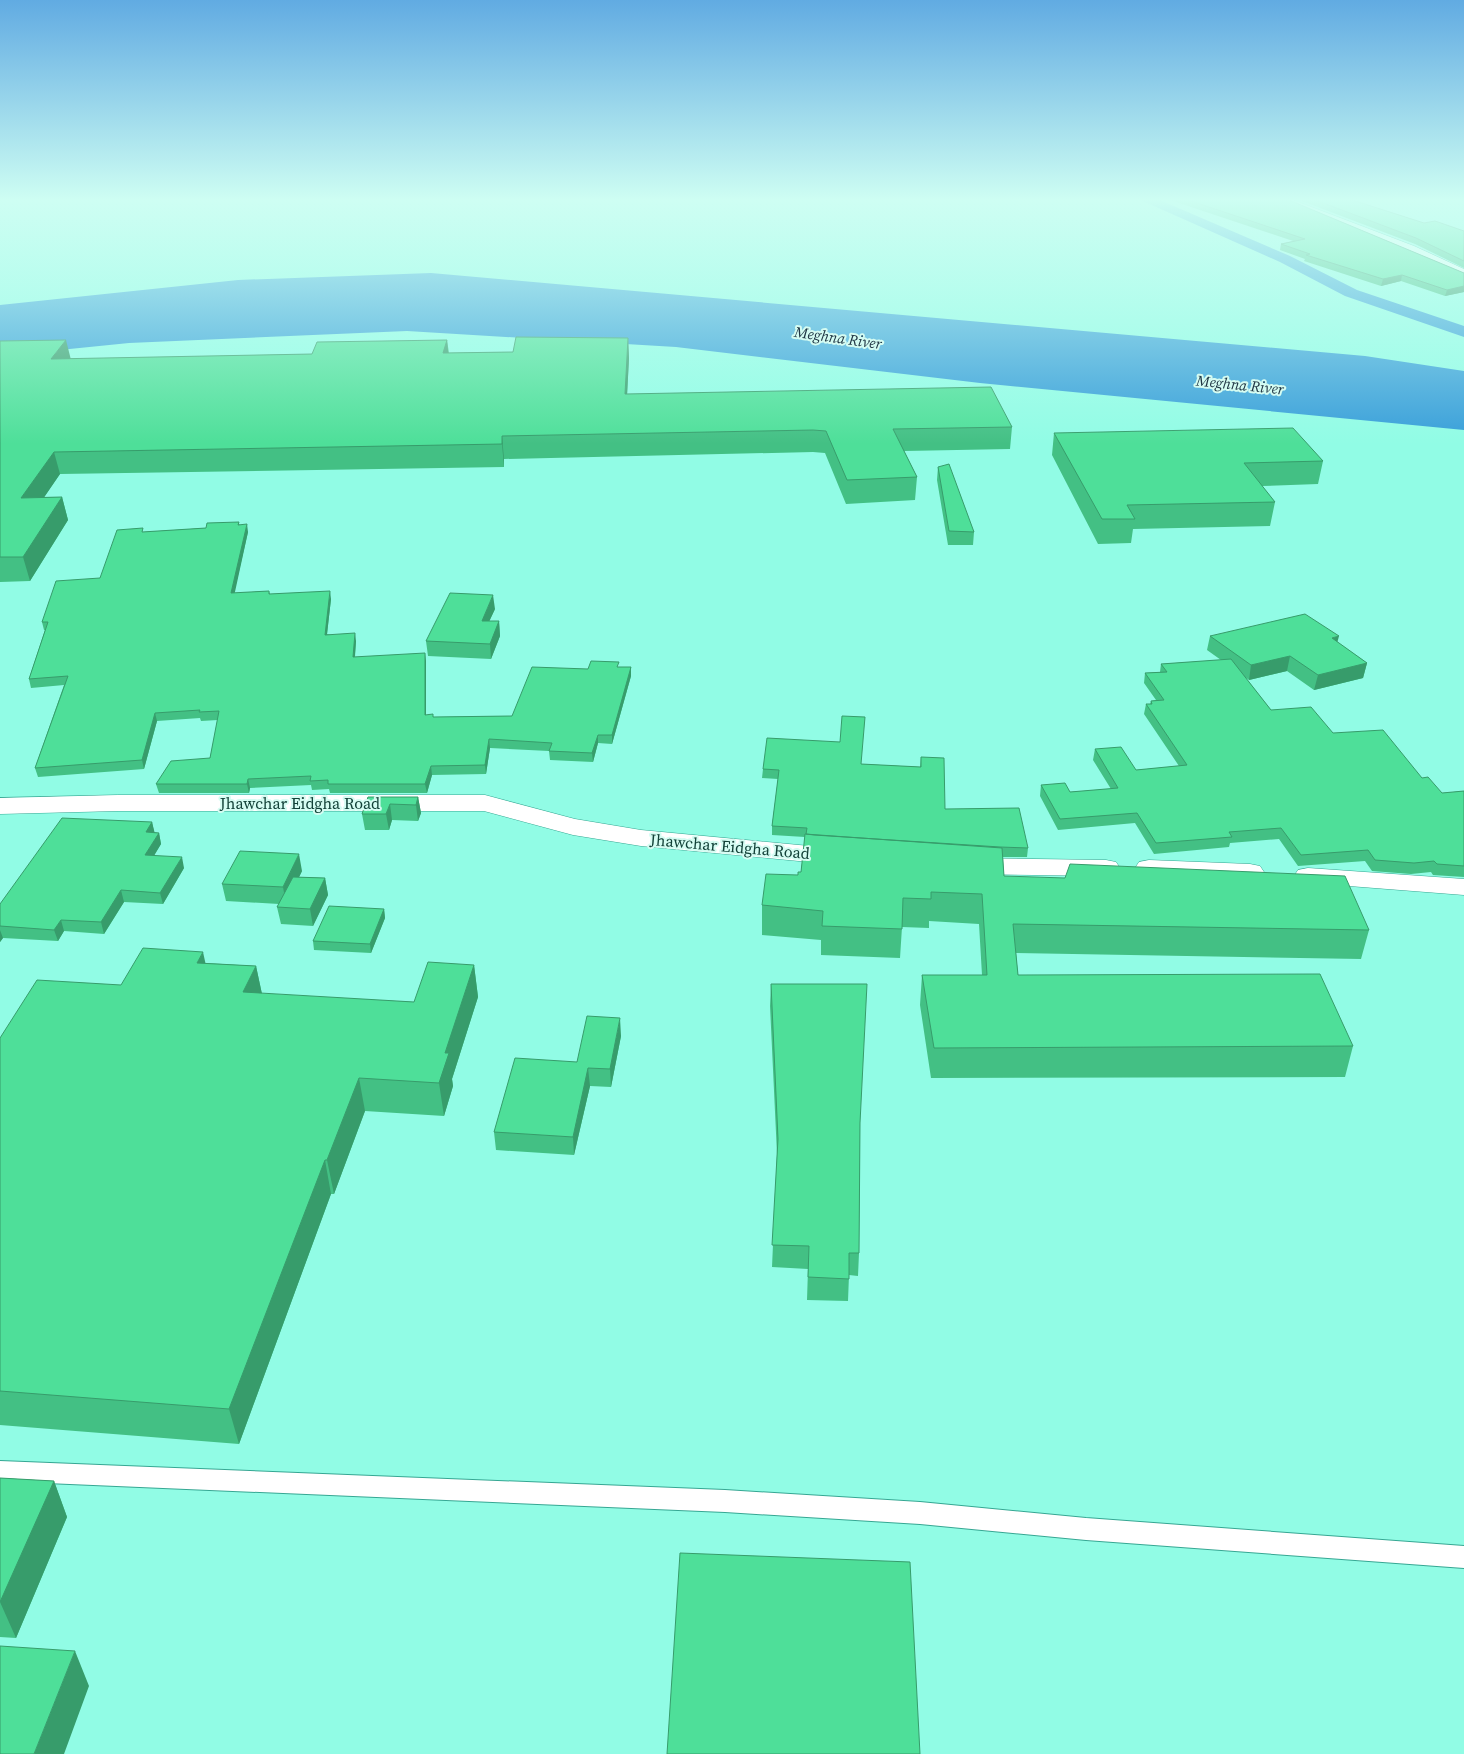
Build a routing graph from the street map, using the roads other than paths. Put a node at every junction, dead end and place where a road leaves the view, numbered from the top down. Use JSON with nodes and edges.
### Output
{"nodes":[{"id":1,"x":0,"y":806,"type":"edge"},
{"id":2,"x":863,"y":859,"type":"edge"},
{"id":3,"x":941,"y":864,"type":"edge"},
{"id":4,"x":1464,"y":887,"type":"edge"},
{"id":5,"x":0,"y":1471,"type":"edge"},
{"id":6,"x":1464,"y":1557,"type":"edge"}],
"edges":[{"from":1,"to":2,"type":"street","name":"Jhawchar Eidgha Road"},
{"from":3,"to":4,"type":"street"},
{"from":5,"to":6,"type":"lane"}]}
